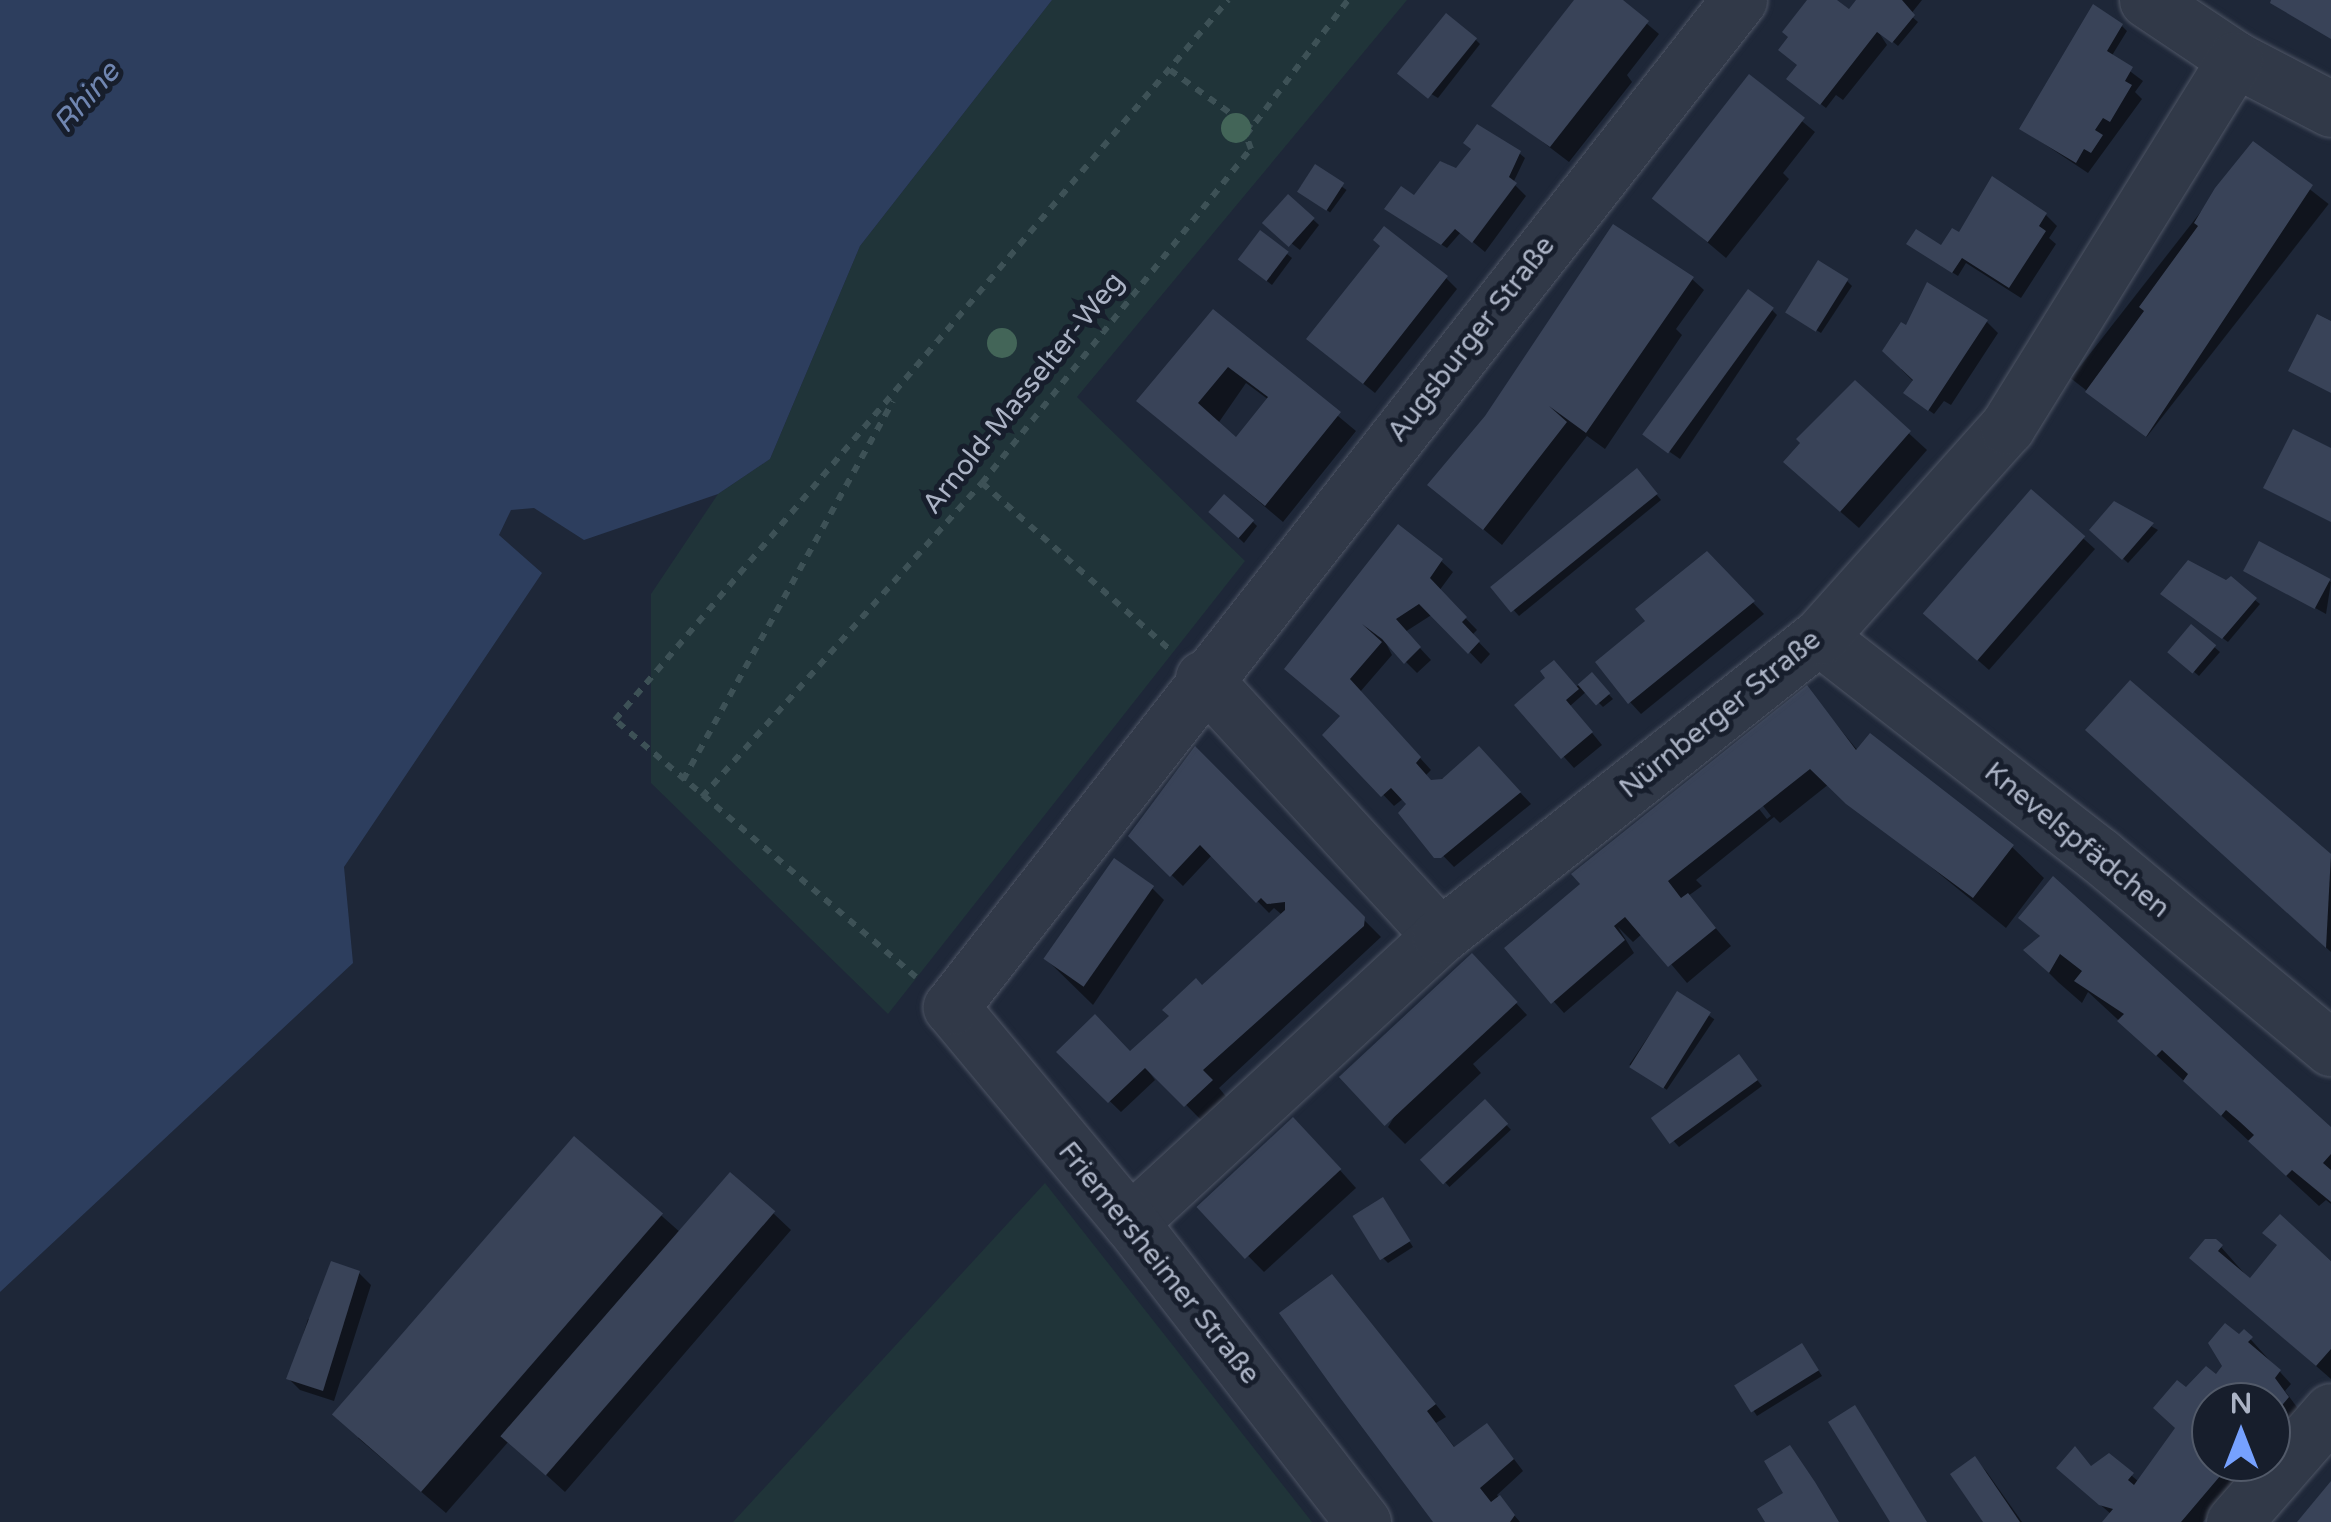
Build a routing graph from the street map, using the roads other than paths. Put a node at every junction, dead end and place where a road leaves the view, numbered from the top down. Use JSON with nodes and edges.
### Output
{"nodes":[{"id":1,"x":1739,"y":0,"type":"edge"},
{"id":2,"x":2147,"y":0,"type":"edge"},
{"id":3,"x":2235,"y":59,"type":"junction"},
{"id":4,"x":2331,"y":109,"type":"edge"},
{"id":5,"x":1819,"y":638,"type":"junction"},
{"id":6,"x":1203,"y":678,"type":"junction"},
{"id":7,"x":1440,"y":936,"type":"junction"},
{"id":8,"x":951,"y":1007,"type":"joint"},
{"id":9,"x":2331,"y":1048,"type":"edge"},
{"id":10,"x":1130,"y":1222,"type":"junction"},
{"id":11,"x":2331,"y":1411,"type":"edge"},
{"id":12,"x":1363,"y":1522,"type":"edge"},
{"id":13,"x":2234,"y":1522,"type":"edge"}],
"edges":[{"from":1,"to":6,"type":"street","name":"Augsburger Straße"},
{"from":2,"to":3,"type":"street"},
{"from":3,"to":4,"type":"street"},
{"from":3,"to":5,"type":"street","name":"Nürnberger Straße"},
{"from":5,"to":7,"type":"street","name":"Nürnberger Straße"},
{"from":5,"to":9,"type":"street","name":"Knevelspfädchen"},
{"from":6,"to":7,"type":"street"},
{"from":6,"to":8,"type":"street","name":"Augsburger Straße"},
{"from":7,"to":10,"type":"street","name":"Nürnberger Straße"},
{"from":8,"to":10,"type":"street","name":"Friemersheimer Straße"},
{"from":10,"to":12,"type":"street","name":"Friemersheimer Straße"},
{"from":11,"to":13,"type":"street"}]}
